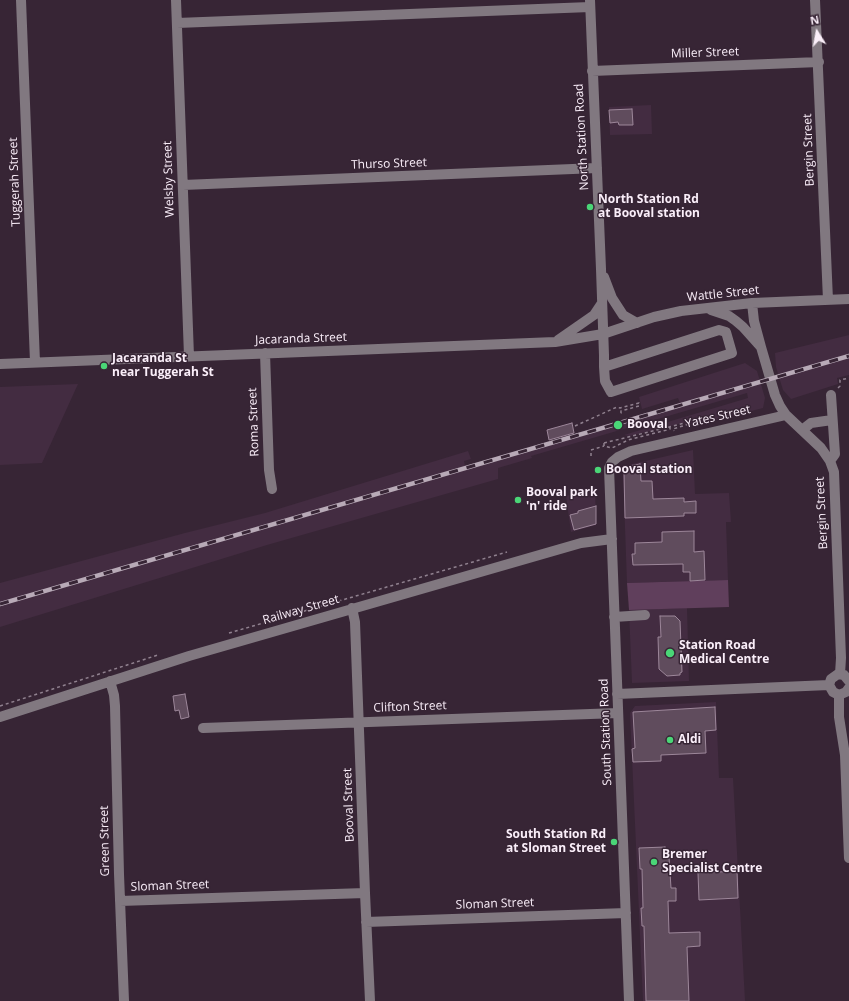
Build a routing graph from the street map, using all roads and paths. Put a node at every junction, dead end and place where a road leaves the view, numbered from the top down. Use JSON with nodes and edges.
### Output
{"nodes":[{"id":1,"x":21,"y":0,"type":"edge"},
{"id":2,"x":176,"y":0,"type":"edge"},
{"id":3,"x":815,"y":0,"type":"edge"},
{"id":4,"x":590,"y":3,"type":"edge"},
{"id":5,"x":176,"y":23,"type":"junction"},
{"id":6,"x":819,"y":62,"type":"junction"},
{"id":7,"x":592,"y":71,"type":"junction"},
{"id":8,"x":597,"y":168,"type":"junction"},
{"id":9,"x":183,"y":185,"type":"junction"},
{"id":10,"x":601,"y":269,"type":"junction"},
{"id":11,"x":849,"y":299,"type":"edge"},
{"id":12,"x":828,"y":300,"type":"junction"},
{"id":13,"x":602,"y":303,"type":"junction"},
{"id":14,"x":752,"y":303,"type":"junction"},
{"id":15,"x":705,"y":308,"type":"junction"},
{"id":16,"x":637,"y":323,"type":"junction"},
{"id":17,"x":603,"y":334,"type":"junction"},
{"id":18,"x":555,"y":342,"type":"junction"},
{"id":19,"x":761,"y":347,"type":"junction"},
{"id":20,"x":265,"y":353,"type":"junction"},
{"id":21,"x":189,"y":356,"type":"junction"},
{"id":22,"x":35,"y":362,"type":"junction"},
{"id":23,"x":0,"y":364,"type":"edge"},
{"id":24,"x":604,"y":367,"type":"junction"},
{"id":25,"x":849,"y":378,"type":"edge"},
{"id":26,"x":831,"y":395,"type":"joint"},
{"id":27,"x":617,"y":407,"type":"junction"},
{"id":28,"x":786,"y":415,"type":"junction"},
{"id":29,"x":832,"y":420,"type":"junction"},
{"id":30,"x":575,"y":426,"type":"dead end"},
{"id":31,"x":670,"y":427,"type":"junction"},
{"id":32,"x":802,"y":430,"type":"junction"},
{"id":33,"x":674,"y":431,"type":"dead end"},
{"id":34,"x":604,"y":446,"type":"junction"},
{"id":35,"x":591,"y":456,"type":"dead end"},
{"id":36,"x":830,"y":461,"type":"junction"},
{"id":37,"x":612,"y":462,"type":"joint"},
{"id":38,"x":272,"y":489,"type":"dead end"},
{"id":39,"x":612,"y":539,"type":"junction"},
{"id":40,"x":352,"y":608,"type":"junction"},
{"id":41,"x":645,"y":615,"type":"dead end"},
{"id":42,"x":614,"y":617,"type":"junction"},
{"id":43,"x":840,"y":674,"type":"junction"},
{"id":44,"x":110,"y":681,"type":"junction"},
{"id":45,"x":849,"y":682,"type":"edge"},
{"id":46,"x":829,"y":685,"type":"junction"},
{"id":47,"x":849,"y":688,"type":"edge"},
{"id":48,"x":617,"y":694,"type":"junction"},
{"id":49,"x":839,"y":695,"type":"junction"},
{"id":50,"x":618,"y":713,"type":"junction"},
{"id":51,"x":0,"y":717,"type":"edge"},
{"id":52,"x":359,"y":722,"type":"junction"},
{"id":53,"x":203,"y":728,"type":"dead end"},
{"id":54,"x":849,"y":858,"type":"edge"},
{"id":55,"x":365,"y":893,"type":"junction"},
{"id":56,"x":120,"y":901,"type":"junction"},
{"id":57,"x":626,"y":912,"type":"junction"},
{"id":58,"x":366,"y":922,"type":"junction"},
{"id":59,"x":124,"y":1001,"type":"edge"},
{"id":60,"x":370,"y":1001,"type":"edge"},
{"id":61,"x":630,"y":1001,"type":"edge"}],
"edges":[{"from":1,"to":22,"type":"street","name":"Tuggerah Street"},
{"from":2,"to":5,"type":"street","name":"Welsby Street"},
{"from":3,"to":6,"type":"street","name":"Bergin Street"},
{"from":4,"to":5,"type":"street"},
{"from":4,"to":7,"type":"street","name":"North Station Road"},
{"from":5,"to":9,"type":"street","name":"Welsby Street"},
{"from":6,"to":7,"type":"street","name":"Miller Street"},
{"from":6,"to":12,"type":"street","name":"Bergin Street"},
{"from":7,"to":8,"type":"street","name":"North Station Road"},
{"from":8,"to":9,"type":"street","name":"Thurso Street"},
{"from":8,"to":10,"type":"street","name":"North Station Road"},
{"from":9,"to":21,"type":"street","name":"Welsby Street"},
{"from":10,"to":13,"type":"street","name":"North Station Road"},
{"from":10,"to":16,"type":"street"},
{"from":11,"to":12,"type":"street","name":"Wattle Street"},
{"from":12,"to":14,"type":"street","name":"Wattle Street"},
{"from":13,"to":17,"type":"street","name":"North Station Road"},
{"from":13,"to":18,"type":"street"},
{"from":14,"to":15,"type":"street","name":"Wattle Street"},
{"from":14,"to":19,"type":"street","name":"Bergin Street"},
{"from":15,"to":16,"type":"street","name":"Wattle Street"},
{"from":15,"to":19,"type":"street"},
{"from":16,"to":17,"type":"street","name":"Wattle Street"},
{"from":17,"to":18,"type":"street","name":"Jacaranda Street"},
{"from":17,"to":24,"type":"street","name":"North Station Road"},
{"from":18,"to":20,"type":"street","name":"Jacaranda Street"},
{"from":19,"to":28,"type":"street","name":"Bergin Street"},
{"from":20,"to":21,"type":"street","name":"Jacaranda Street"},
{"from":20,"to":38,"type":"street","name":"Roma Street"},
{"from":21,"to":22,"type":"street","name":"Jacaranda Street"},
{"from":22,"to":23,"type":"street","name":"Jacaranda Street"},
{"from":24,"to":24,"type":"street","name":"North Station Road"},
{"from":25,"to":26,"type":"path"},
{"from":26,"to":29,"type":"street"},
{"from":27,"to":27,"type":"path"},
{"from":27,"to":30,"type":"path"},
{"from":28,"to":32,"type":"street","name":"Bergin Street"},
{"from":28,"to":37,"type":"street","name":"Yates Street"},
{"from":29,"to":32,"type":"street"},
{"from":29,"to":36,"type":"street"},
{"from":31,"to":33,"type":"path"},
{"from":31,"to":34,"type":"path"},
{"from":31,"to":34,"type":"path"},
{"from":32,"to":36,"type":"street","name":"Bergin Street"},
{"from":34,"to":35,"type":"path"},
{"from":36,"to":43,"type":"street","name":"Bergin Street"},
{"from":37,"to":39,"type":"street","name":"South Station Road"},
{"from":39,"to":40,"type":"street","name":"Railway Street"},
{"from":39,"to":42,"type":"street","name":"South Station Road"},
{"from":40,"to":44,"type":"street","name":"Railway Street"},
{"from":40,"to":52,"type":"street","name":"Booval Street"},
{"from":41,"to":42,"type":"street"},
{"from":42,"to":48,"type":"street","name":"South Station Road"},
{"from":43,"to":45,"type":"street"},
{"from":43,"to":46,"type":"street"},
{"from":44,"to":51,"type":"street","name":"Railway Street"},
{"from":44,"to":56,"type":"street","name":"Green Street"},
{"from":46,"to":48,"type":"street"},
{"from":46,"to":49,"type":"street"},
{"from":47,"to":49,"type":"street"},
{"from":48,"to":50,"type":"street","name":"South Station Road"},
{"from":49,"to":54,"type":"street"},
{"from":50,"to":52,"type":"street","name":"Clifton Street"},
{"from":50,"to":57,"type":"street","name":"South Station Road"},
{"from":52,"to":53,"type":"street","name":"Clifton Street"},
{"from":52,"to":55,"type":"street","name":"Booval Street"},
{"from":55,"to":56,"type":"street","name":"Sloman Street"},
{"from":55,"to":58,"type":"street","name":"Booval Street"},
{"from":56,"to":59,"type":"street","name":"Green Street"},
{"from":57,"to":58,"type":"street","name":"Sloman Street"},
{"from":57,"to":61,"type":"street","name":"South Station Road"},
{"from":58,"to":60,"type":"street","name":"Booval Street"}]}
